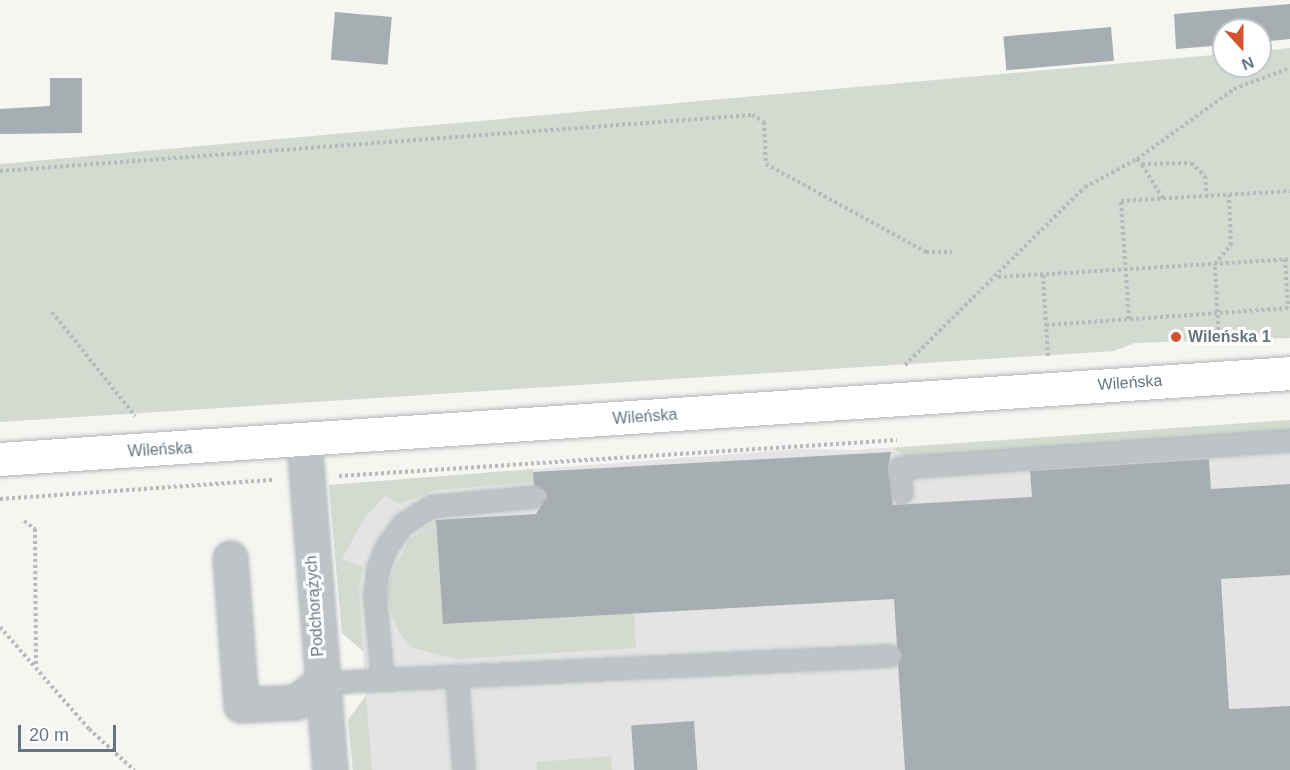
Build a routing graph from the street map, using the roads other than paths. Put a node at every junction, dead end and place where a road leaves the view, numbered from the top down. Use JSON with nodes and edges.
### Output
{"nodes":[{"id":1,"x":1290,"y":373,"type":"edge"},
{"id":2,"x":304,"y":441,"type":"junction"},
{"id":3,"x":1290,"y":441,"type":"edge"},
{"id":4,"x":0,"y":459,"type":"edge"},
{"id":5,"x":902,"y":494,"type":"dead end"},
{"id":6,"x":535,"y":497,"type":"dead end"},
{"id":7,"x":230,"y":558,"type":"dead end"},
{"id":8,"x":890,"y":656,"type":"dead end"},
{"id":9,"x":457,"y":676,"type":"junction"},
{"id":10,"x":383,"y":680,"type":"junction"},
{"id":11,"x":321,"y":682,"type":"junction"},
{"id":12,"x":330,"y":770,"type":"edge"},
{"id":13,"x":464,"y":770,"type":"edge"}],
"edges":[{"from":1,"to":2,"type":"street","name":"Wileńska"},
{"from":2,"to":4,"type":"street","name":"Wileńska"},
{"from":2,"to":11,"type":"street","name":"Podchorążych"},
{"from":3,"to":5,"type":"lane"},
{"from":6,"to":10,"type":"lane"},
{"from":7,"to":11,"type":"street"},
{"from":8,"to":9,"type":"lane"},
{"from":9,"to":10,"type":"lane"},
{"from":9,"to":13,"type":"lane"},
{"from":10,"to":11,"type":"lane"},
{"from":11,"to":12,"type":"street","name":"Podchorążych"}]}
